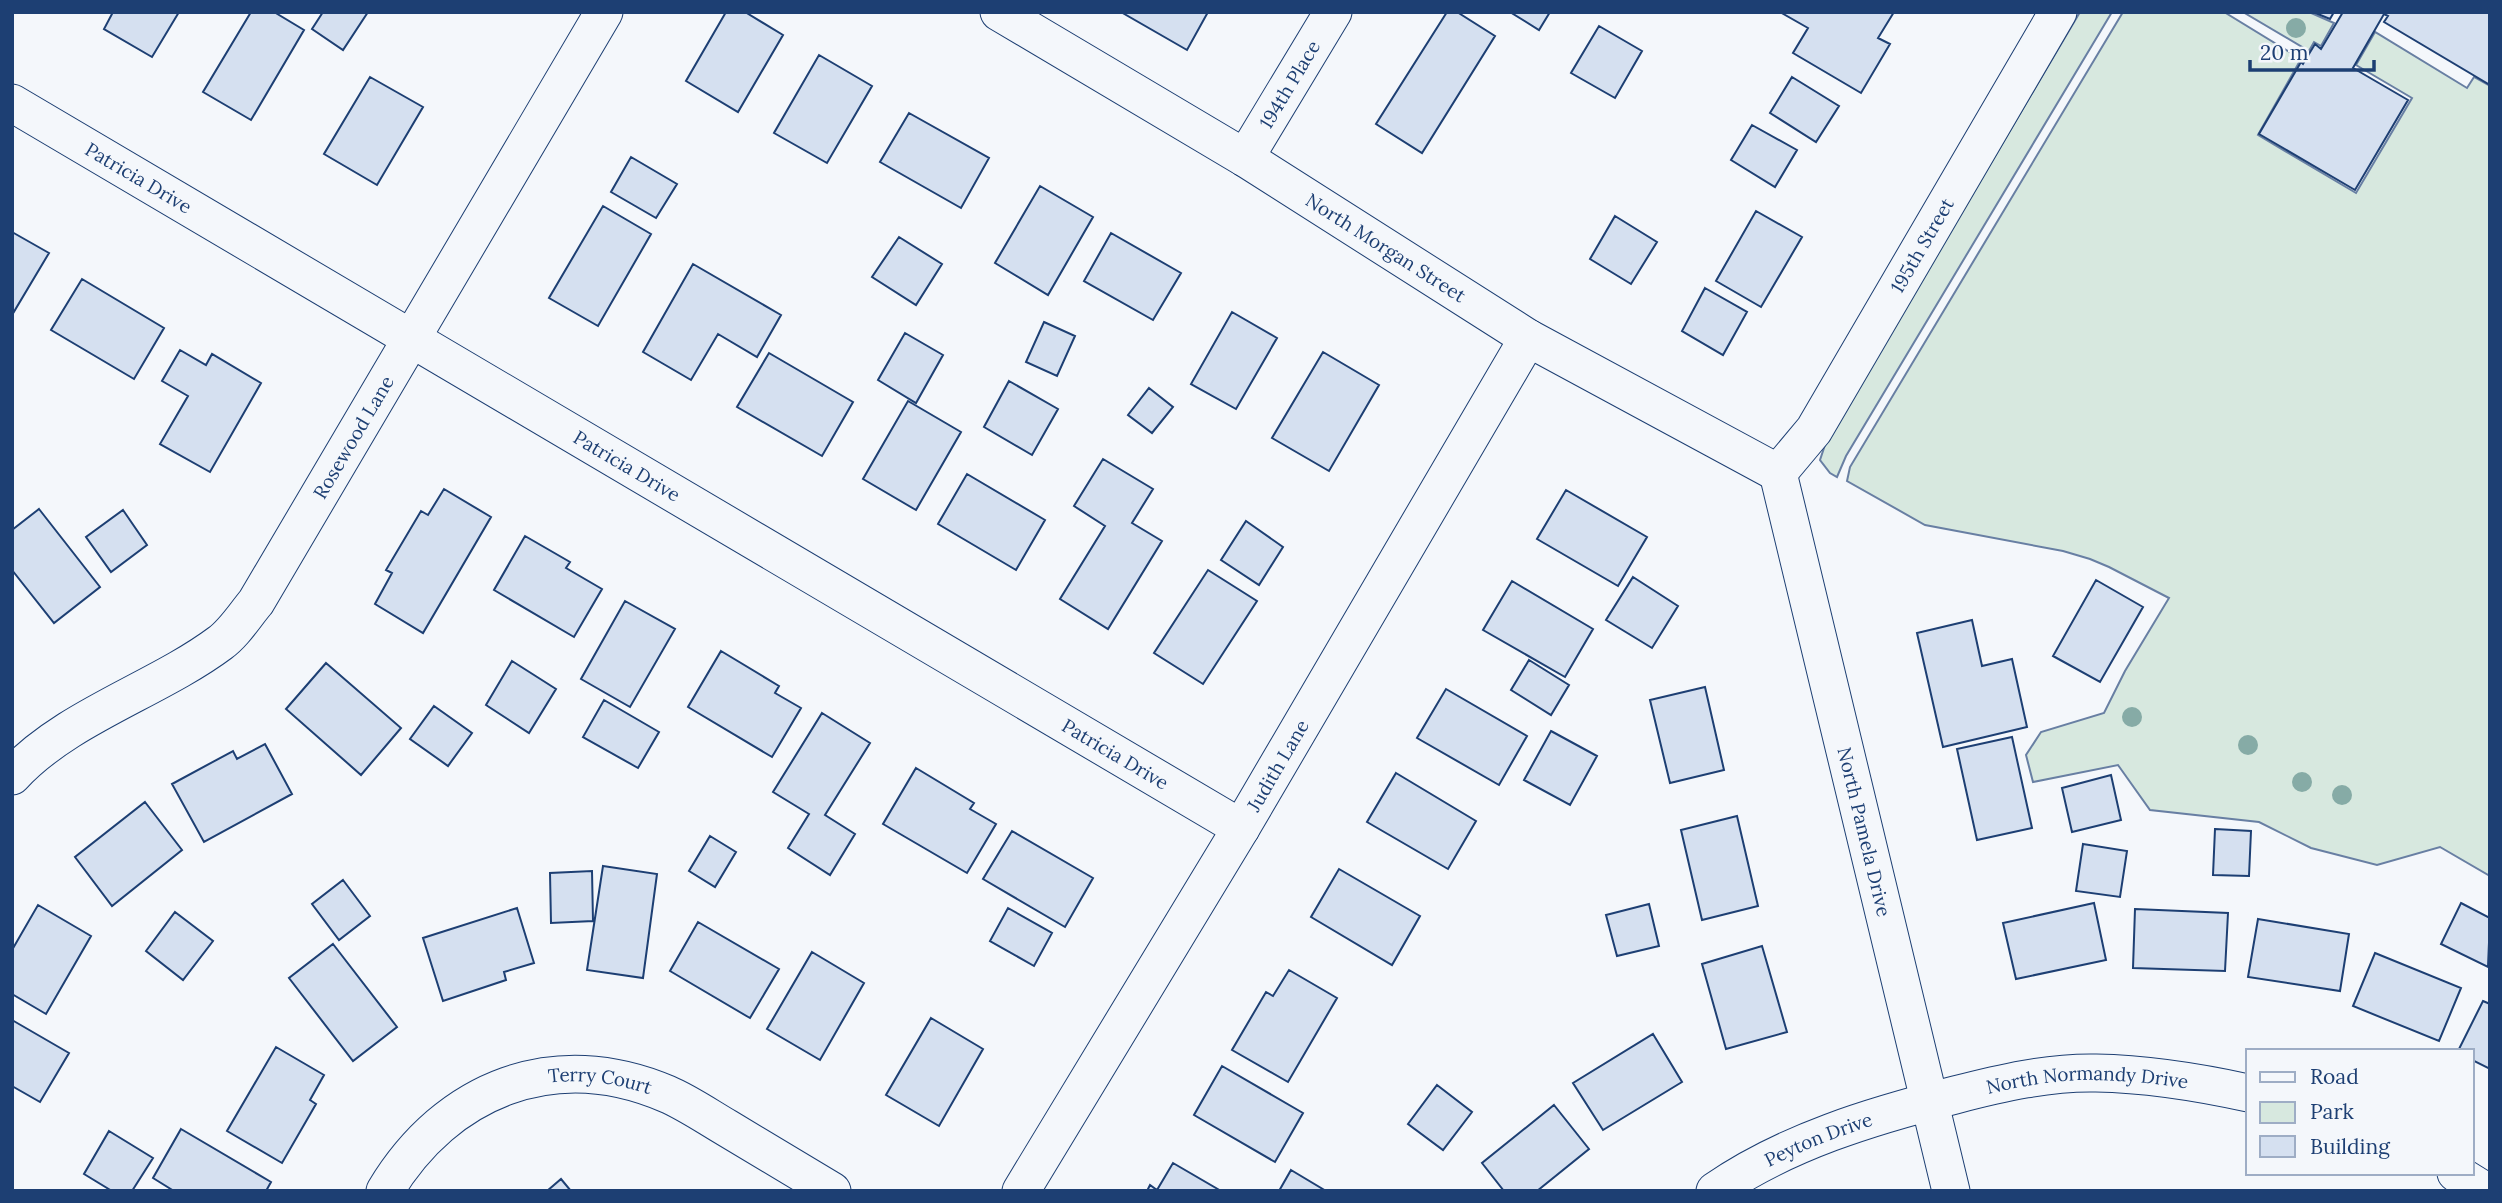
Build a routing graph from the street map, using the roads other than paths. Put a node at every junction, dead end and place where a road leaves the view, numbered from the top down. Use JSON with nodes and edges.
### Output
{"nodes":[{"id":1,"x":604,"y":12,"type":"edge"},
{"id":2,"x":999,"y":12,"type":"edge"},
{"id":3,"x":1333,"y":12,"type":"edge"},
{"id":4,"x":2058,"y":12,"type":"edge"},
{"id":5,"x":12,"y":103,"type":"edge"},
{"id":6,"x":1245,"y":158,"type":"junction"},
{"id":7,"x":412,"y":338,"type":"junction"},
{"id":8,"x":1528,"y":338,"type":"junction"},
{"id":9,"x":1778,"y":473,"type":"junction"},
{"id":10,"x":12,"y":776,"type":"edge"},
{"id":11,"x":1241,"y":828,"type":"junction"},
{"id":12,"x":2246,"y":1093,"type":"edge"},
{"id":13,"x":1928,"y":1102,"type":"junction"},
{"id":14,"x":2459,"y":1175,"type":"edge"},
{"id":15,"x":385,"y":1191,"type":"edge"},
{"id":16,"x":832,"y":1191,"type":"edge"},
{"id":17,"x":1021,"y":1191,"type":"edge"},
{"id":18,"x":1715,"y":1191,"type":"edge"},
{"id":19,"x":1951,"y":1191,"type":"edge"},
{"id":20,"x":2486,"y":1191,"type":"edge"}],
"edges":[{"from":1,"to":7,"type":"street","name":"Rosewood Lane"},
{"from":2,"to":6,"type":"street","name":"North Morgan Street"},
{"from":3,"to":6,"type":"street","name":"194th Place"},
{"from":4,"to":9,"type":"street","name":"195th Street"},
{"from":5,"to":7,"type":"street","name":"Patricia Drive"},
{"from":6,"to":8,"type":"street","name":"North Morgan Street"},
{"from":7,"to":10,"type":"street","name":"Rosewood Lane"},
{"from":7,"to":11,"type":"street","name":"Patricia Drive"},
{"from":8,"to":9,"type":"street","name":"North Morgan Street"},
{"from":8,"to":11,"type":"street","name":"Judith Lane"},
{"from":9,"to":13,"type":"street","name":"North Pamela Drive"},
{"from":11,"to":17,"type":"street","name":"Judith Lane"},
{"from":12,"to":13,"type":"street","name":"North Normandy Drive"},
{"from":13,"to":18,"type":"street","name":"Peyton Drive"},
{"from":13,"to":19,"type":"street","name":"North Pamela Drive"},
{"from":14,"to":20,"type":"street"},
{"from":15,"to":16,"type":"street","name":"Terry Court"}]}
